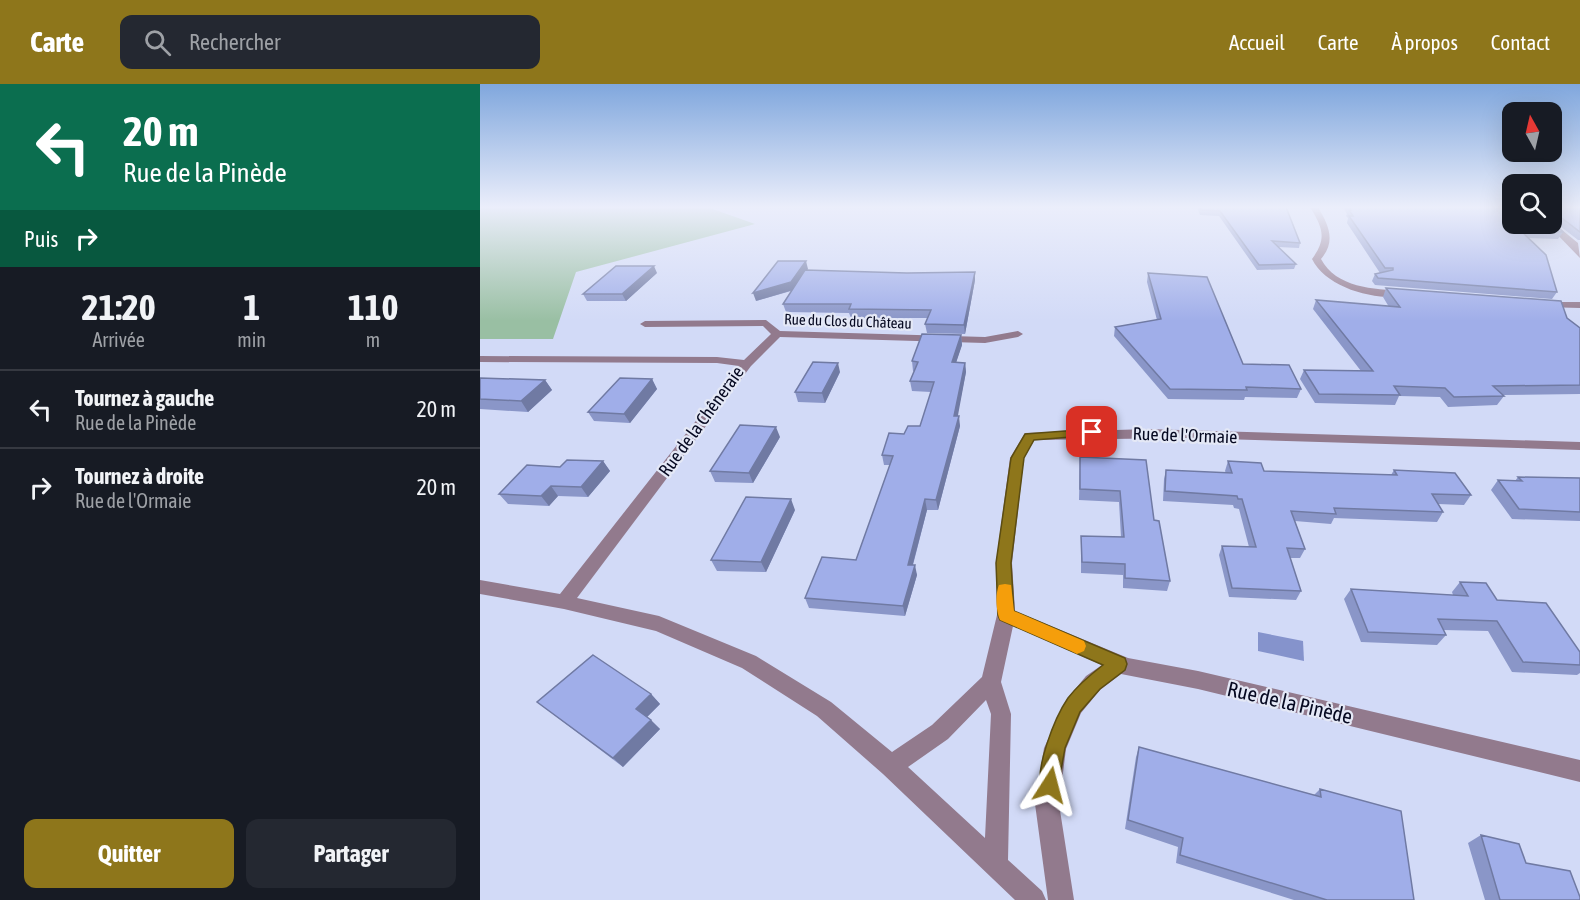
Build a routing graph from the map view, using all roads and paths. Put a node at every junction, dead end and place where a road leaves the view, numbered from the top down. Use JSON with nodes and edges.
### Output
{"nodes":[{"id":1,"x":1325,"y":245,"type":"edge"},
{"id":2,"x":1410,"y":294,"type":"edge"},
{"id":3,"x":1537,"y":303,"type":"edge"},
{"id":4,"x":1580,"y":305,"type":"edge"},
{"id":5,"x":645,"y":324,"type":"dead end"},
{"id":6,"x":777,"y":334,"type":"junction"},
{"id":7,"x":1018,"y":334,"type":"dead end"},
{"id":8,"x":480,"y":358,"type":"edge"},
{"id":9,"x":747,"y":364,"type":"junction"},
{"id":10,"x":1580,"y":446,"type":"edge"},
{"id":11,"x":480,"y":587,"type":"edge"},
{"id":12,"x":564,"y":602,"type":"junction"},
{"id":13,"x":1006,"y":615,"type":"junction"},
{"id":14,"x":1119,"y":664,"type":"junction"},
{"id":15,"x":991,"y":682,"type":"junction"},
{"id":16,"x":891,"y":766,"type":"junction"},
{"id":17,"x":1580,"y":771,"type":"edge"},
{"id":18,"x":996,"y":864,"type":"junction"},
{"id":19,"x":1033,"y":900,"type":"edge"},
{"id":20,"x":1061,"y":900,"type":"edge"}],
"edges":[{"from":1,"to":2,"type":"street"},
{"from":3,"to":4,"type":"street"},
{"from":5,"to":6,"type":"street","name":"Rue du Clos du Château"},
{"from":6,"to":7,"type":"street","name":"Rue du Clos du Château"},
{"from":6,"to":9,"type":"street"},
{"from":8,"to":9,"type":"street","name":"Rue de la Chêneraie"},
{"from":9,"to":12,"type":"street","name":"Rue de la Chêneraie"},
{"from":10,"to":13,"type":"street","name":"Rue de l'Ormaie"},
{"from":11,"to":12,"type":"street"},
{"from":12,"to":16,"type":"street"},
{"from":13,"to":14,"type":"street","name":"Rue de la Pinède"},
{"from":13,"to":15,"type":"street","name":"Rue de l'Ormaie"},
{"from":14,"to":17,"type":"street","name":"Rue de la Pinède"},
{"from":14,"to":20,"type":"street"},
{"from":15,"to":16,"type":"street"},
{"from":15,"to":18,"type":"street"},
{"from":16,"to":18,"type":"street"},
{"from":18,"to":19,"type":"street"}]}
